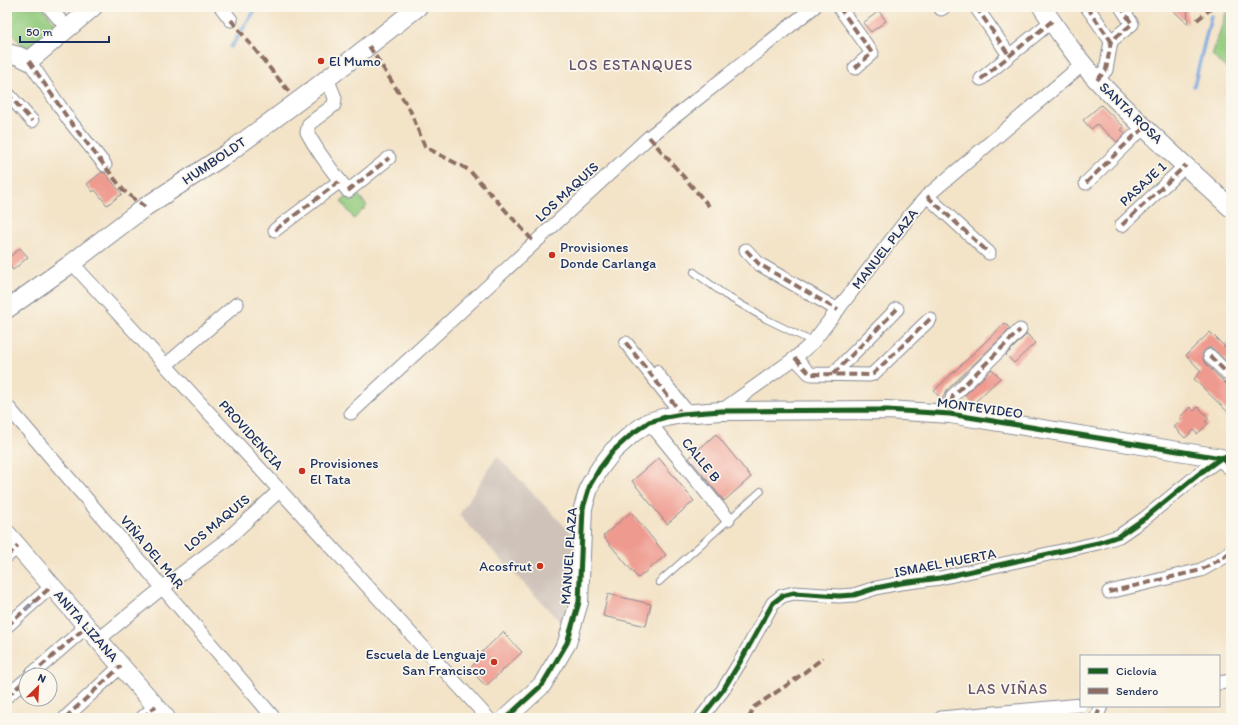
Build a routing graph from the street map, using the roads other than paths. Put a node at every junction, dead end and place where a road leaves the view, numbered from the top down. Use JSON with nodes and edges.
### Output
{"nodes":[{"id":1,"x":49,"y":7,"type":"edge"},
{"id":2,"x":93,"y":7,"type":"edge"},
{"id":3,"x":221,"y":7,"type":"edge"},
{"id":4,"x":418,"y":7,"type":"edge"},
{"id":5,"x":814,"y":7,"type":"edge"},
{"id":6,"x":839,"y":7,"type":"edge"},
{"id":7,"x":976,"y":7,"type":"edge"},
{"id":8,"x":1087,"y":7,"type":"edge"},
{"id":9,"x":1121,"y":7,"type":"edge"},
{"id":10,"x":1047,"y":14,"type":"edge"},
{"id":11,"x":231,"y":20,"type":"dead end"},
{"id":12,"x":67,"y":28,"type":"junction"},
{"id":13,"x":1111,"y":41,"type":"junction"},
{"id":14,"x":7,"y":54,"type":"edge"},
{"id":15,"x":1009,"y":55,"type":"junction"},
{"id":16,"x":29,"y":61,"type":"junction"},
{"id":17,"x":1083,"y":64,"type":"junction"},
{"id":18,"x":855,"y":68,"type":"dead end"},
{"id":19,"x":327,"y":78,"type":"junction"},
{"id":20,"x":981,"y":79,"type":"dead end"},
{"id":21,"x":1097,"y":80,"type":"junction"},
{"id":22,"x":7,"y":93,"type":"edge"},
{"id":23,"x":32,"y":121,"type":"dead end"},
{"id":24,"x":1145,"y":128,"type":"junction"},
{"id":25,"x":389,"y":158,"type":"dead end"},
{"id":26,"x":105,"y":165,"type":"dead end"},
{"id":27,"x":1186,"y":166,"type":"junction"},
{"id":28,"x":1086,"y":183,"type":"dead end"},
{"id":29,"x":344,"y":186,"type":"junction"},
{"id":30,"x":927,"y":196,"type":"junction"},
{"id":31,"x":1231,"y":208,"type":"edge"},
{"id":32,"x":1122,"y":225,"type":"dead end"},
{"id":33,"x":275,"y":230,"type":"dead end"},
{"id":34,"x":746,"y":250,"type":"dead end"},
{"id":35,"x":989,"y":253,"type":"dead end"},
{"id":36,"x":72,"y":263,"type":"junction"},
{"id":37,"x":694,"y":272,"type":"dead end"},
{"id":38,"x":237,"y":304,"type":"dead end"},
{"id":39,"x":7,"y":309,"type":"edge"},
{"id":40,"x":897,"y":309,"type":"dead end"},
{"id":41,"x":838,"y":310,"type":"junction"},
{"id":42,"x":930,"y":319,"type":"dead end"},
{"id":43,"x":1020,"y":330,"type":"dead end"},
{"id":44,"x":813,"y":342,"type":"junction"},
{"id":45,"x":626,"y":343,"type":"dead end"},
{"id":46,"x":1210,"y":356,"type":"dead end"},
{"id":47,"x":796,"y":358,"type":"junction"},
{"id":48,"x":166,"y":365,"type":"junction"},
{"id":49,"x":656,"y":368,"type":"dead end"},
{"id":50,"x":833,"y":374,"type":"junction"},
{"id":51,"x":1231,"y":377,"type":"edge"},
{"id":52,"x":7,"y":406,"type":"edge"},
{"id":53,"x":721,"y":411,"type":"junction"},
{"id":54,"x":351,"y":413,"type":"dead end"},
{"id":55,"x":687,"y":413,"type":"junction"},
{"id":56,"x":950,"y":414,"type":"junction"},
{"id":57,"x":650,"y":422,"type":"junction"},
{"id":58,"x":1228,"y":460,"type":"edge"},
{"id":59,"x":280,"y":490,"type":"junction"},
{"id":60,"x":761,"y":491,"type":"dead end"},
{"id":61,"x":728,"y":519,"type":"junction"},
{"id":62,"x":11,"y":545,"type":"edge"},
{"id":63,"x":1231,"y":551,"type":"edge"},
{"id":64,"x":659,"y":582,"type":"dead end"},
{"id":65,"x":52,"y":586,"type":"junction"},
{"id":66,"x":162,"y":588,"type":"junction"},
{"id":67,"x":1110,"y":592,"type":"dead end"},
{"id":68,"x":7,"y":626,"type":"edge"},
{"id":69,"x":92,"y":633,"type":"junction"},
{"id":70,"x":121,"y":666,"type":"junction"},
{"id":71,"x":43,"y":667,"type":"edge"},
{"id":72,"x":1231,"y":681,"type":"edge"},
{"id":73,"x":1220,"y":683,"type":"edge"},
{"id":74,"x":18,"y":687,"type":"edge"},
{"id":75,"x":7,"y":696,"type":"edge"},
{"id":76,"x":1080,"y":705,"type":"edge"},
{"id":77,"x":1101,"y":707,"type":"edge"},
{"id":78,"x":161,"y":712,"type":"edge"},
{"id":79,"x":65,"y":718,"type":"edge"},
{"id":80,"x":142,"y":718,"type":"edge"},
{"id":81,"x":274,"y":718,"type":"edge"},
{"id":82,"x":488,"y":718,"type":"edge"},
{"id":83,"x":506,"y":718,"type":"edge"},
{"id":84,"x":701,"y":718,"type":"edge"},
{"id":85,"x":941,"y":718,"type":"edge"},
{"id":86,"x":1096,"y":718,"type":"edge"}],
"edges":[{"from":1,"to":12,"type":"street"},
{"from":2,"to":12,"type":"street"},
{"from":3,"to":11,"type":"street"},
{"from":4,"to":19,"type":"street","name":"HUMBOLDT"},
{"from":5,"to":54,"type":"street","name":"LOS MAQUIS"},
{"from":6,"to":18,"type":"street"},
{"from":7,"to":15,"type":"street"},
{"from":8,"to":13,"type":"street"},
{"from":9,"to":13,"type":"street"},
{"from":10,"to":15,"type":"street"},
{"from":10,"to":17,"type":"street","name":"SANTA ROSA"},
{"from":12,"to":16,"type":"street"},
{"from":13,"to":21,"type":"street"},
{"from":14,"to":16,"type":"street"},
{"from":15,"to":20,"type":"street"},
{"from":16,"to":26,"type":"street"},
{"from":17,"to":21,"type":"street","name":"SANTA ROSA"},
{"from":17,"to":30,"type":"street","name":"MANUEL PLAZA"},
{"from":19,"to":29,"type":"street"},
{"from":19,"to":36,"type":"street","name":"HUMBOLDT"},
{"from":21,"to":24,"type":"street","name":"SANTA ROSA"},
{"from":22,"to":23,"type":"street"},
{"from":24,"to":27,"type":"street","name":"SANTA ROSA"},
{"from":24,"to":28,"type":"street"},
{"from":25,"to":29,"type":"street"},
{"from":27,"to":31,"type":"street","name":"SANTA ROSA"},
{"from":27,"to":32,"type":"street","name":"PASAJE 1"},
{"from":29,"to":33,"type":"street"},
{"from":30,"to":35,"type":"street"},
{"from":30,"to":41,"type":"street","name":"MANUEL PLAZA"},
{"from":34,"to":41,"type":"street"},
{"from":36,"to":39,"type":"street","name":"HUMBOLDT"},
{"from":36,"to":48,"type":"street","name":"PROVIDENCIA"},
{"from":37,"to":44,"type":"lane"},
{"from":38,"to":48,"type":"street"},
{"from":40,"to":50,"type":"street"},
{"from":41,"to":44,"type":"street","name":"MANUEL PLAZA"},
{"from":42,"to":50,"type":"street"},
{"from":43,"to":56,"type":"street"},
{"from":44,"to":47,"type":"street","name":"MANUEL PLAZA"},
{"from":45,"to":55,"type":"street"},
{"from":46,"to":51,"type":"street"},
{"from":47,"to":50,"type":"street"},
{"from":47,"to":53,"type":"street","name":"MANUEL PLAZA"},
{"from":48,"to":59,"type":"street","name":"PROVIDENCIA"},
{"from":49,"to":55,"type":"lane"},
{"from":52,"to":66,"type":"street","name":"VIÑA DEL MAR"},
{"from":53,"to":55,"type":"street","name":"MANUEL PLAZA"},
{"from":53,"to":56,"type":"street","name":"MONTEVIDEO"},
{"from":55,"to":57,"type":"street","name":"MANUEL PLAZA"},
{"from":56,"to":58,"type":"street","name":"MONTEVIDEO"},
{"from":57,"to":61,"type":"street","name":"CALLE B"},
{"from":57,"to":83,"type":"street","name":"MANUEL PLAZA"},
{"from":58,"to":84,"type":"street","name":"ISMAEL HUERTA"},
{"from":59,"to":66,"type":"street","name":"LOS MAQUIS"},
{"from":59,"to":82,"type":"street","name":"PROVIDENCIA"},
{"from":60,"to":61,"type":"lane"},
{"from":61,"to":64,"type":"lane"},
{"from":62,"to":65,"type":"street","name":"ANITA LIZANA"},
{"from":63,"to":67,"type":"street"},
{"from":65,"to":68,"type":"street","one_way":true},
{"from":65,"to":69,"type":"street","name":"ANITA LIZANA"},
{"from":66,"to":69,"type":"street","name":"LOS MAQUIS"},
{"from":66,"to":81,"type":"street","name":"VIÑA DEL MAR"},
{"from":69,"to":70,"type":"street","name":"ANITA LIZANA"},
{"from":69,"to":71,"type":"street","name":"LOS MAQUIS"},
{"from":70,"to":78,"type":"street","name":"ANITA LIZANA"},
{"from":70,"to":79,"type":"street"},
{"from":72,"to":73,"type":"street"},
{"from":74,"to":75,"type":"street"},
{"from":76,"to":85,"type":"street"},
{"from":77,"to":86,"type":"street"},
{"from":78,"to":80,"type":"street"}]}
